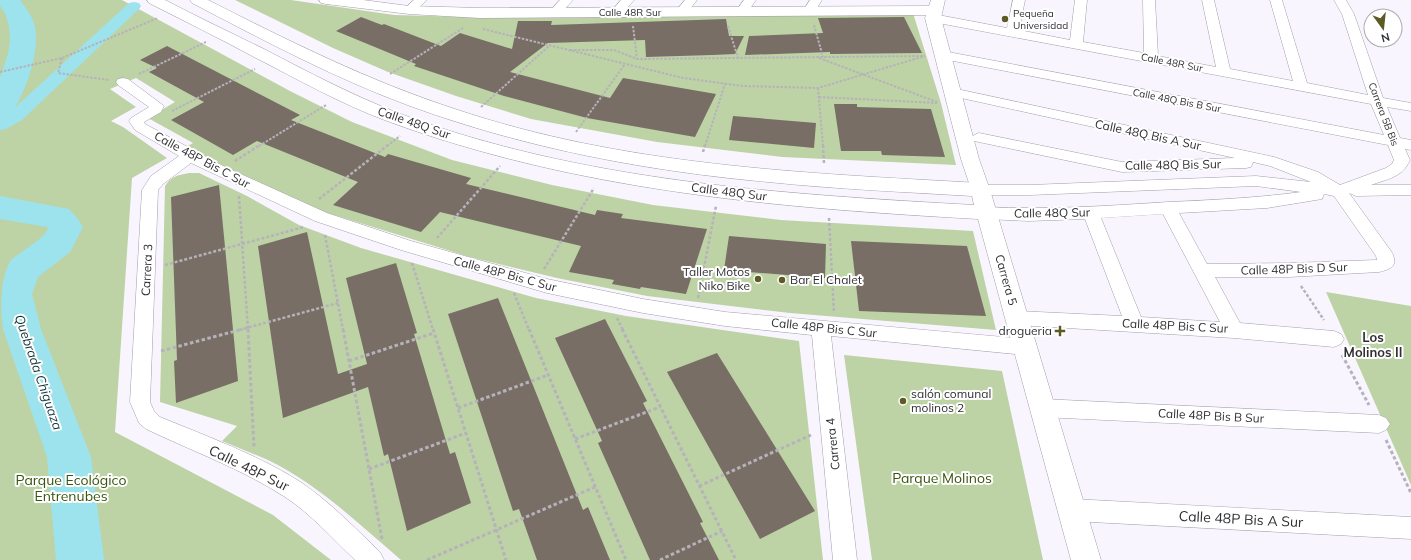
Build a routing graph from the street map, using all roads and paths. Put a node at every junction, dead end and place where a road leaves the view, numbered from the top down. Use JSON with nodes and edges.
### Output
{"nodes":[{"id":1,"x":154,"y":0,"type":"edge"},
{"id":2,"x":196,"y":0,"type":"edge"},
{"id":3,"x":326,"y":0,"type":"edge"},
{"id":4,"x":421,"y":0,"type":"edge"},
{"id":5,"x":494,"y":0,"type":"edge"},
{"id":6,"x":567,"y":0,"type":"edge"},
{"id":7,"x":1020,"y":0,"type":"edge"},
{"id":8,"x":1081,"y":0,"type":"edge"},
{"id":9,"x":1149,"y":0,"type":"edge"},
{"id":10,"x":1208,"y":0,"type":"edge"},
{"id":11,"x":1276,"y":0,"type":"edge"},
{"id":12,"x":1340,"y":0,"type":"edge"},
{"id":13,"x":360,"y":2,"type":"edge"},
{"id":14,"x":813,"y":5,"type":"edge"},
{"id":15,"x":687,"y":6,"type":"edge"},
{"id":16,"x":746,"y":6,"type":"edge"},
{"id":17,"x":626,"y":8,"type":"edge"},
{"id":18,"x":935,"y":9,"type":"edge"},
{"id":19,"x":409,"y":10,"type":"junction"},
{"id":20,"x":724,"y":11,"type":"junction"},
{"id":21,"x":480,"y":12,"type":"junction"},
{"id":22,"x":555,"y":12,"type":"junction"},
{"id":23,"x":164,"y":16,"type":"dead end"},
{"id":24,"x":467,"y":25,"type":"dead end"},
{"id":25,"x":482,"y":29,"type":"dead end"},
{"id":26,"x":1012,"y":33,"type":"junction"},
{"id":27,"x":209,"y":41,"type":"dead end"},
{"id":28,"x":1076,"y":45,"type":"junction"},
{"id":29,"x":549,"y":46,"type":"junction"},
{"id":30,"x":565,"y":50,"type":"junction"},
{"id":31,"x":943,"y":55,"type":"junction"},
{"id":32,"x":818,"y":57,"type":"junction"},
{"id":33,"x":823,"y":57,"type":"junction"},
{"id":34,"x":62,"y":58,"type":"junction"},
{"id":35,"x":738,"y":58,"type":"junction"},
{"id":36,"x":1151,"y":58,"type":"junction"},
{"id":37,"x":637,"y":59,"type":"junction"},
{"id":38,"x":625,"y":64,"type":"junction"},
{"id":39,"x":257,"y":68,"type":"dead end"},
{"id":40,"x":0,"y":72,"type":"edge"},
{"id":41,"x":1224,"y":72,"type":"junction"},
{"id":42,"x":863,"y":75,"type":"junction"},
{"id":43,"x":386,"y":76,"type":"dead end"},
{"id":44,"x":123,"y":82,"type":"junction"},
{"id":45,"x":725,"y":84,"type":"junction"},
{"id":46,"x":1301,"y":86,"type":"junction"},
{"id":47,"x":818,"y":88,"type":"junction"},
{"id":48,"x":952,"y":92,"type":"junction"},
{"id":49,"x":819,"y":97,"type":"junction"},
{"id":50,"x":1377,"y":100,"type":"junction"},
{"id":51,"x":330,"y":102,"type":"dead end"},
{"id":52,"x":1411,"y":107,"type":"edge"},
{"id":53,"x":476,"y":110,"type":"dead end"},
{"id":54,"x":140,"y":127,"type":"junction"},
{"id":55,"x":403,"y":134,"type":"dead end"},
{"id":56,"x":575,"y":134,"type":"dead end"},
{"id":57,"x":979,"y":138,"type":"dead end"},
{"id":58,"x":1395,"y":143,"type":"junction"},
{"id":59,"x":1411,"y":146,"type":"edge"},
{"id":60,"x":703,"y":154,"type":"dead end"},
{"id":61,"x":190,"y":156,"type":"junction"},
{"id":62,"x":1274,"y":162,"type":"junction"},
{"id":63,"x":824,"y":163,"type":"dead end"},
{"id":64,"x":500,"y":165,"type":"dead end"},
{"id":65,"x":219,"y":171,"type":"junction"},
{"id":66,"x":237,"y":180,"type":"junction"},
{"id":67,"x":596,"y":186,"type":"dead end"},
{"id":68,"x":1411,"y":190,"type":"edge"},
{"id":69,"x":1339,"y":191,"type":"junction"},
{"id":70,"x":983,"y":202,"type":"junction"},
{"id":71,"x":717,"y":204,"type":"dead end"},
{"id":72,"x":1168,"y":208,"type":"junction"},
{"id":73,"x":304,"y":210,"type":"junction"},
{"id":74,"x":1091,"y":212,"type":"junction"},
{"id":75,"x":828,"y":214,"type":"dead end"},
{"id":76,"x":322,"y":220,"type":"junction"},
{"id":77,"x":244,"y":244,"type":"junction"},
{"id":78,"x":407,"y":246,"type":"junction"},
{"id":79,"x":425,"y":252,"type":"junction"},
{"id":80,"x":147,"y":270,"type":"junction"},
{"id":81,"x":1289,"y":270,"type":"junction"},
{"id":82,"x":1202,"y":271,"type":"junction"},
{"id":83,"x":506,"y":275,"type":"junction"},
{"id":84,"x":535,"y":283,"type":"junction"},
{"id":85,"x":607,"y":298,"type":"junction"},
{"id":86,"x":338,"y":303,"type":"junction"},
{"id":87,"x":694,"y":314,"type":"junction"},
{"id":88,"x":1017,"y":318,"type":"junction"},
{"id":89,"x":1134,"y":324,"type":"junction"},
{"id":90,"x":247,"y":327,"type":"junction"},
{"id":91,"x":828,"y":329,"type":"junction"},
{"id":92,"x":1234,"y":330,"type":"junction"},
{"id":93,"x":434,"y":332,"type":"junction"},
{"id":94,"x":1334,"y":340,"type":"junction"},
{"id":95,"x":1025,"y":347,"type":"junction"},
{"id":96,"x":142,"y":356,"type":"junction"},
{"id":97,"x":349,"y":361,"type":"junction"},
{"id":98,"x":548,"y":375,"type":"junction"},
{"id":99,"x":140,"y":402,"type":"joint"},
{"id":100,"x":660,"y":407,"type":"junction"},
{"id":101,"x":458,"y":408,"type":"junction"},
{"id":102,"x":1042,"y":408,"type":"junction"},
{"id":103,"x":1379,"y":424,"type":"junction"},
{"id":104,"x":831,"y":426,"type":"junction"},
{"id":105,"x":466,"y":433,"type":"junction"},
{"id":106,"x":575,"y":439,"type":"junction"},
{"id":107,"x":256,"y":469,"type":"junction"},
{"id":108,"x":369,"y":469,"type":"junction"},
{"id":109,"x":699,"y":486,"type":"junction"},
{"id":110,"x":595,"y":487,"type":"junction"},
{"id":111,"x":1411,"y":493,"type":"edge"},
{"id":112,"x":1072,"y":510,"type":"junction"},
{"id":113,"x":1411,"y":528,"type":"edge"},
{"id":114,"x":496,"y":530,"type":"junction"},
{"id":115,"x":722,"y":530,"type":"junction"},
{"id":116,"x":378,"y":552,"type":"edge"},
{"id":117,"x":427,"y":560,"type":"edge"},
{"id":118,"x":506,"y":560,"type":"edge"},
{"id":119,"x":626,"y":560,"type":"edge"},
{"id":120,"x":660,"y":560,"type":"edge"},
{"id":121,"x":736,"y":560,"type":"edge"},
{"id":122,"x":845,"y":560,"type":"edge"},
{"id":123,"x":1086,"y":560,"type":"edge"}],
"edges":[{"from":1,"to":70,"type":"main road","name":"Calle 48Q Sur"},
{"from":2,"to":70,"type":"main road","name":"Calle 48Q Sur"},
{"from":3,"to":13,"type":"main road","name":"Calle 48R Sur"},
{"from":4,"to":19,"type":"street"},
{"from":5,"to":21,"type":"main road"},
{"from":6,"to":22,"type":"street"},
{"from":7,"to":26,"type":"street"},
{"from":8,"to":28,"type":"street"},
{"from":9,"to":36,"type":"street"},
{"from":10,"to":41,"type":"street"},
{"from":11,"to":46,"type":"street"},
{"from":12,"to":50,"type":"street","name":"Carrera 5B Bis"},
{"from":13,"to":19,"type":"main road","name":"Calle 48R Sur"},
{"from":14,"to":16,"type":"main road","name":"Calle 48R Sur"},
{"from":14,"to":18,"type":"main road","name":"Calle 48R Sur"},
{"from":14,"to":33,"type":"path"},
{"from":15,"to":17,"type":"main road","name":"Calle 48R Sur"},
{"from":15,"to":20,"type":"main road","name":"Calle 48R Sur"},
{"from":16,"to":20,"type":"main road","name":"Calle 48R Sur"},
{"from":17,"to":22,"type":"main road","name":"Calle 48R Sur"},
{"from":17,"to":37,"type":"path"},
{"from":18,"to":26,"type":"street","name":"Calle 48R Sur"},
{"from":18,"to":31,"type":"main road","name":"Carrera 5"},
{"from":19,"to":21,"type":"main road","name":"Calle 48R Sur"},
{"from":20,"to":35,"type":"path"},
{"from":21,"to":22,"type":"main road","name":"Calle 48R Sur"},
{"from":23,"to":34,"type":"path"},
{"from":24,"to":43,"type":"path"},
{"from":25,"to":29,"type":"path"},
{"from":26,"to":28,"type":"street","name":"Calle 48R Sur"},
{"from":27,"to":44,"type":"path"},
{"from":28,"to":36,"type":"street","name":"Calle 48R Sur"},
{"from":29,"to":30,"type":"path"},
{"from":29,"to":53,"type":"path"},
{"from":30,"to":37,"type":"path"},
{"from":30,"to":38,"type":"path"},
{"from":31,"to":48,"type":"main road","name":"Carrera 5"},
{"from":31,"to":58,"type":"street","name":"Calle 48Q Bis B Sur"},
{"from":32,"to":33,"type":"path"},
{"from":32,"to":35,"type":"path"},
{"from":32,"to":42,"type":"path"},
{"from":33,"to":42,"type":"path"},
{"from":34,"to":40,"type":"path"},
{"from":34,"to":44,"type":"path"},
{"from":35,"to":37,"type":"path"},
{"from":36,"to":41,"type":"street","name":"Calle 48R Sur"},
{"from":38,"to":45,"type":"path"},
{"from":38,"to":56,"type":"path"},
{"from":39,"to":54,"type":"path"},
{"from":41,"to":46,"type":"street","name":"Calle 48R Sur"},
{"from":42,"to":47,"type":"path"},
{"from":42,"to":49,"type":"path"},
{"from":44,"to":54,"type":"street","name":"Calle 48P Bis C Sur"},
{"from":45,"to":47,"type":"path"},
{"from":45,"to":60,"type":"path"},
{"from":46,"to":50,"type":"street","name":"Calle 48R Sur"},
{"from":47,"to":49,"type":"path"},
{"from":48,"to":62,"type":"street","name":"Calle 48Q Bis A Sur"},
{"from":48,"to":70,"type":"main road","name":"Carrera 5"},
{"from":49,"to":63,"type":"path"},
{"from":50,"to":52,"type":"street","name":"Calle 48R Sur"},
{"from":50,"to":58,"type":"street","name":"Carrera 5B Bis"},
{"from":51,"to":65,"type":"path"},
{"from":54,"to":61,"type":"street","name":"Calle 48P Bis C Sur"},
{"from":55,"to":73,"type":"path"},
{"from":57,"to":62,"type":"street","name":"Calle 48Q Bis Sur"},
{"from":58,"to":59,"type":"street","name":"Calle 48Q Bis B Sur"},
{"from":58,"to":69,"type":"street","name":"Carrera 5B Bis"},
{"from":61,"to":65,"type":"street","name":"Calle 48P Bis C Sur"},
{"from":61,"to":80,"type":"street","name":"Carrera 3"},
{"from":62,"to":69,"type":"street","name":"Calle 48Q Bis A Sur"},
{"from":64,"to":79,"type":"path"},
{"from":65,"to":66,"type":"street","name":"Calle 48P Bis C Sur"},
{"from":66,"to":73,"type":"street","name":"Calle 48P Bis C Sur"},
{"from":66,"to":77,"type":"path"},
{"from":67,"to":84,"type":"path"},
{"from":68,"to":69,"type":"street","name":"Calle 48Q Sur"},
{"from":69,"to":70,"type":"street","name":"Calle 48Q Sur"},
{"from":69,"to":72,"type":"street","name":"Calle 48Q Sur"},
{"from":69,"to":81,"type":"street","name":"Calle 48P Bis D Sur"},
{"from":70,"to":74,"type":"street","name":"Calle 48Q Sur"},
{"from":70,"to":88,"type":"main road","name":"Carrera 5"},
{"from":71,"to":87,"type":"path"},
{"from":72,"to":74,"type":"street","name":"Calle 48Q Sur"},
{"from":72,"to":82,"type":"street"},
{"from":73,"to":76,"type":"street","name":"Calle 48P Bis C Sur"},
{"from":74,"to":89,"type":"street"},
{"from":75,"to":91,"type":"path"},
{"from":76,"to":77,"type":"path"},
{"from":76,"to":78,"type":"street","name":"Calle 48P Bis C Sur"},
{"from":76,"to":86,"type":"path"},
{"from":77,"to":80,"type":"path"},
{"from":77,"to":90,"type":"path"},
{"from":78,"to":79,"type":"street","name":"Calle 48P Bis C Sur"},
{"from":78,"to":93,"type":"path"},
{"from":79,"to":83,"type":"street","name":"Calle 48P Bis C Sur"},
{"from":80,"to":96,"type":"street","name":"Carrera 3"},
{"from":81,"to":82,"type":"street","name":"Calle 48P Bis D Sur"},
{"from":81,"to":94,"type":"path"},
{"from":82,"to":92,"type":"street"},
{"from":83,"to":84,"type":"street","name":"Calle 48P Bis C Sur"},
{"from":83,"to":98,"type":"path"},
{"from":84,"to":85,"type":"street","name":"Calle 48P Bis C Sur"},
{"from":85,"to":87,"type":"street","name":"Calle 48P Bis C Sur"},
{"from":85,"to":100,"type":"path"},
{"from":86,"to":90,"type":"path"},
{"from":86,"to":97,"type":"path"},
{"from":87,"to":91,"type":"street","name":"Calle 48P Bis C Sur"},
{"from":88,"to":89,"type":"street","name":"Calle 48P Bis C Sur"},
{"from":88,"to":95,"type":"main road","name":"Carrera 5"},
{"from":89,"to":92,"type":"street","name":"Calle 48P Bis C Sur"},
{"from":90,"to":96,"type":"path"},
{"from":90,"to":107,"type":"path"},
{"from":91,"to":95,"type":"street","name":"Calle 48P Bis C Sur"},
{"from":91,"to":104,"type":"street","name":"Carrera 4"},
{"from":92,"to":94,"type":"street","name":"Calle 48P Bis C Sur"},
{"from":93,"to":97,"type":"path"},
{"from":93,"to":101,"type":"path"},
{"from":94,"to":103,"type":"path"},
{"from":95,"to":102,"type":"main road","name":"Carrera 5"},
{"from":96,"to":99,"type":"street","name":"Carrera 3"},
{"from":97,"to":108,"type":"path"},
{"from":98,"to":101,"type":"path"},
{"from":98,"to":106,"type":"path"},
{"from":99,"to":107,"type":"street","name":"Calle 48P Sur"},
{"from":100,"to":106,"type":"path"},
{"from":100,"to":109,"type":"path"},
{"from":101,"to":105,"type":"path"},
{"from":102,"to":103,"type":"street","name":"Calle 48P Bis B Sur"},
{"from":102,"to":112,"type":"main road","name":"Carrera 5"},
{"from":103,"to":111,"type":"path"},
{"from":104,"to":109,"type":"path"},
{"from":104,"to":122,"type":"street","name":"Carrera 4"},
{"from":105,"to":108,"type":"path"},
{"from":105,"to":114,"type":"path"},
{"from":106,"to":110,"type":"path"},
{"from":107,"to":116,"type":"street","name":"Calle 48P Sur"},
{"from":108,"to":116,"type":"path"},
{"from":109,"to":115,"type":"path"},
{"from":110,"to":114,"type":"path"},
{"from":110,"to":119,"type":"path"},
{"from":112,"to":113,"type":"street","name":"Calle 48P Bis A Sur"},
{"from":112,"to":123,"type":"main road","name":"Carrera 5"},
{"from":114,"to":117,"type":"path"},
{"from":114,"to":118,"type":"path"},
{"from":115,"to":120,"type":"path"},
{"from":115,"to":121,"type":"path"}]}
